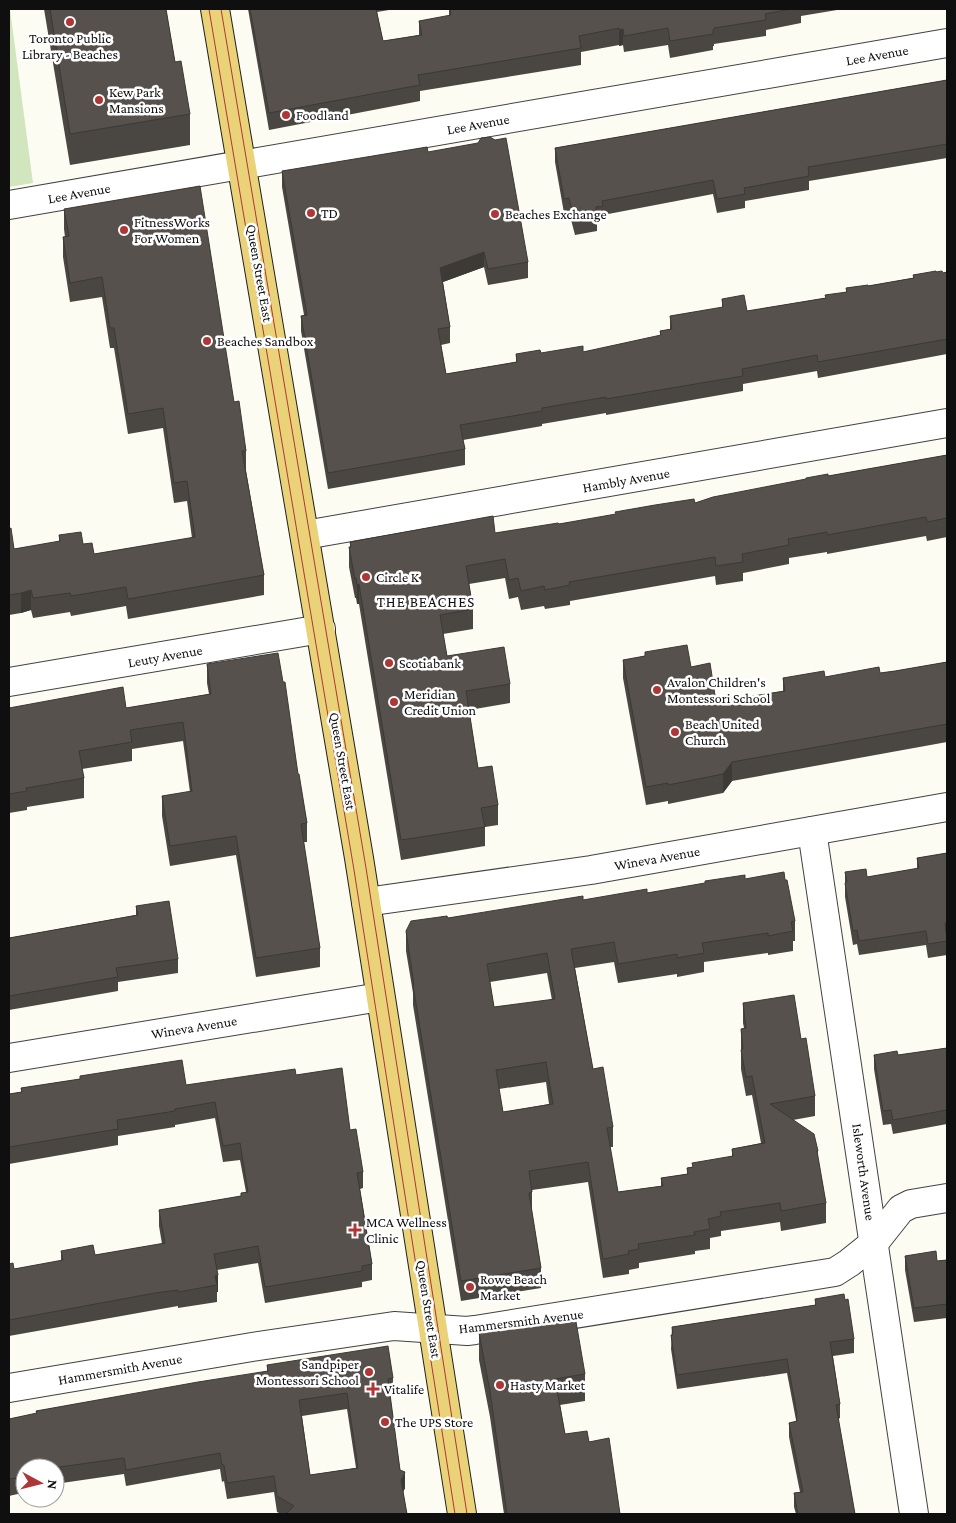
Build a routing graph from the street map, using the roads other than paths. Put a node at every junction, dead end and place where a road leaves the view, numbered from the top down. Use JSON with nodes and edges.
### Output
{"nodes":[{"id":1,"x":216,"y":9,"type":"edge"},
{"id":2,"x":947,"y":43,"type":"edge"},
{"id":3,"x":242,"y":165,"type":"junction"},
{"id":4,"x":9,"y":206,"type":"edge"},
{"id":5,"x":947,"y":423,"type":"edge"},
{"id":6,"x":305,"y":535,"type":"junction"},
{"id":7,"x":320,"y":629,"type":"junction"},
{"id":8,"x":9,"y":682,"type":"edge"},
{"id":9,"x":947,"y":807,"type":"edge"},
{"id":10,"x":812,"y":830,"type":"junction"},
{"id":11,"x":366,"y":902,"type":"junction"},
{"id":12,"x":380,"y":997,"type":"junction"},
{"id":13,"x":9,"y":1058,"type":"edge"},
{"id":14,"x":947,"y":1198,"type":"edge"},
{"id":15,"x":874,"y":1243,"type":"junction"},
{"id":16,"x":432,"y":1328,"type":"junction"},
{"id":17,"x":9,"y":1388,"type":"edge"},
{"id":18,"x":462,"y":1514,"type":"edge"},
{"id":19,"x":914,"y":1514,"type":"edge"}],
"edges":[{"from":1,"to":3,"type":"main road","name":"Queen Street East"},
{"from":2,"to":3,"type":"street","name":"Lee Avenue"},
{"from":3,"to":4,"type":"street","name":"Lee Avenue"},
{"from":3,"to":6,"type":"main road","name":"Queen Street East"},
{"from":5,"to":6,"type":"street","name":"Hambly Avenue"},
{"from":6,"to":7,"type":"main road","name":"Queen Street East"},
{"from":7,"to":8,"type":"street","name":"Leuty Avenue"},
{"from":7,"to":11,"type":"main road","name":"Queen Street East"},
{"from":9,"to":10,"type":"street","name":"Wineva Avenue"},
{"from":10,"to":11,"type":"street","name":"Wineva Avenue"},
{"from":10,"to":15,"type":"street","name":"Isleworth Avenue"},
{"from":11,"to":12,"type":"main road","name":"Queen Street East"},
{"from":12,"to":13,"type":"street","name":"Wineva Avenue"},
{"from":12,"to":16,"type":"main road","name":"Queen Street East"},
{"from":14,"to":15,"type":"street","name":"Hammersmith Avenue"},
{"from":15,"to":16,"type":"street","name":"Hammersmith Avenue"},
{"from":15,"to":19,"type":"street","name":"Isleworth Avenue"},
{"from":16,"to":17,"type":"street","name":"Hammersmith Avenue"},
{"from":16,"to":18,"type":"main road","name":"Queen Street East"}]}
